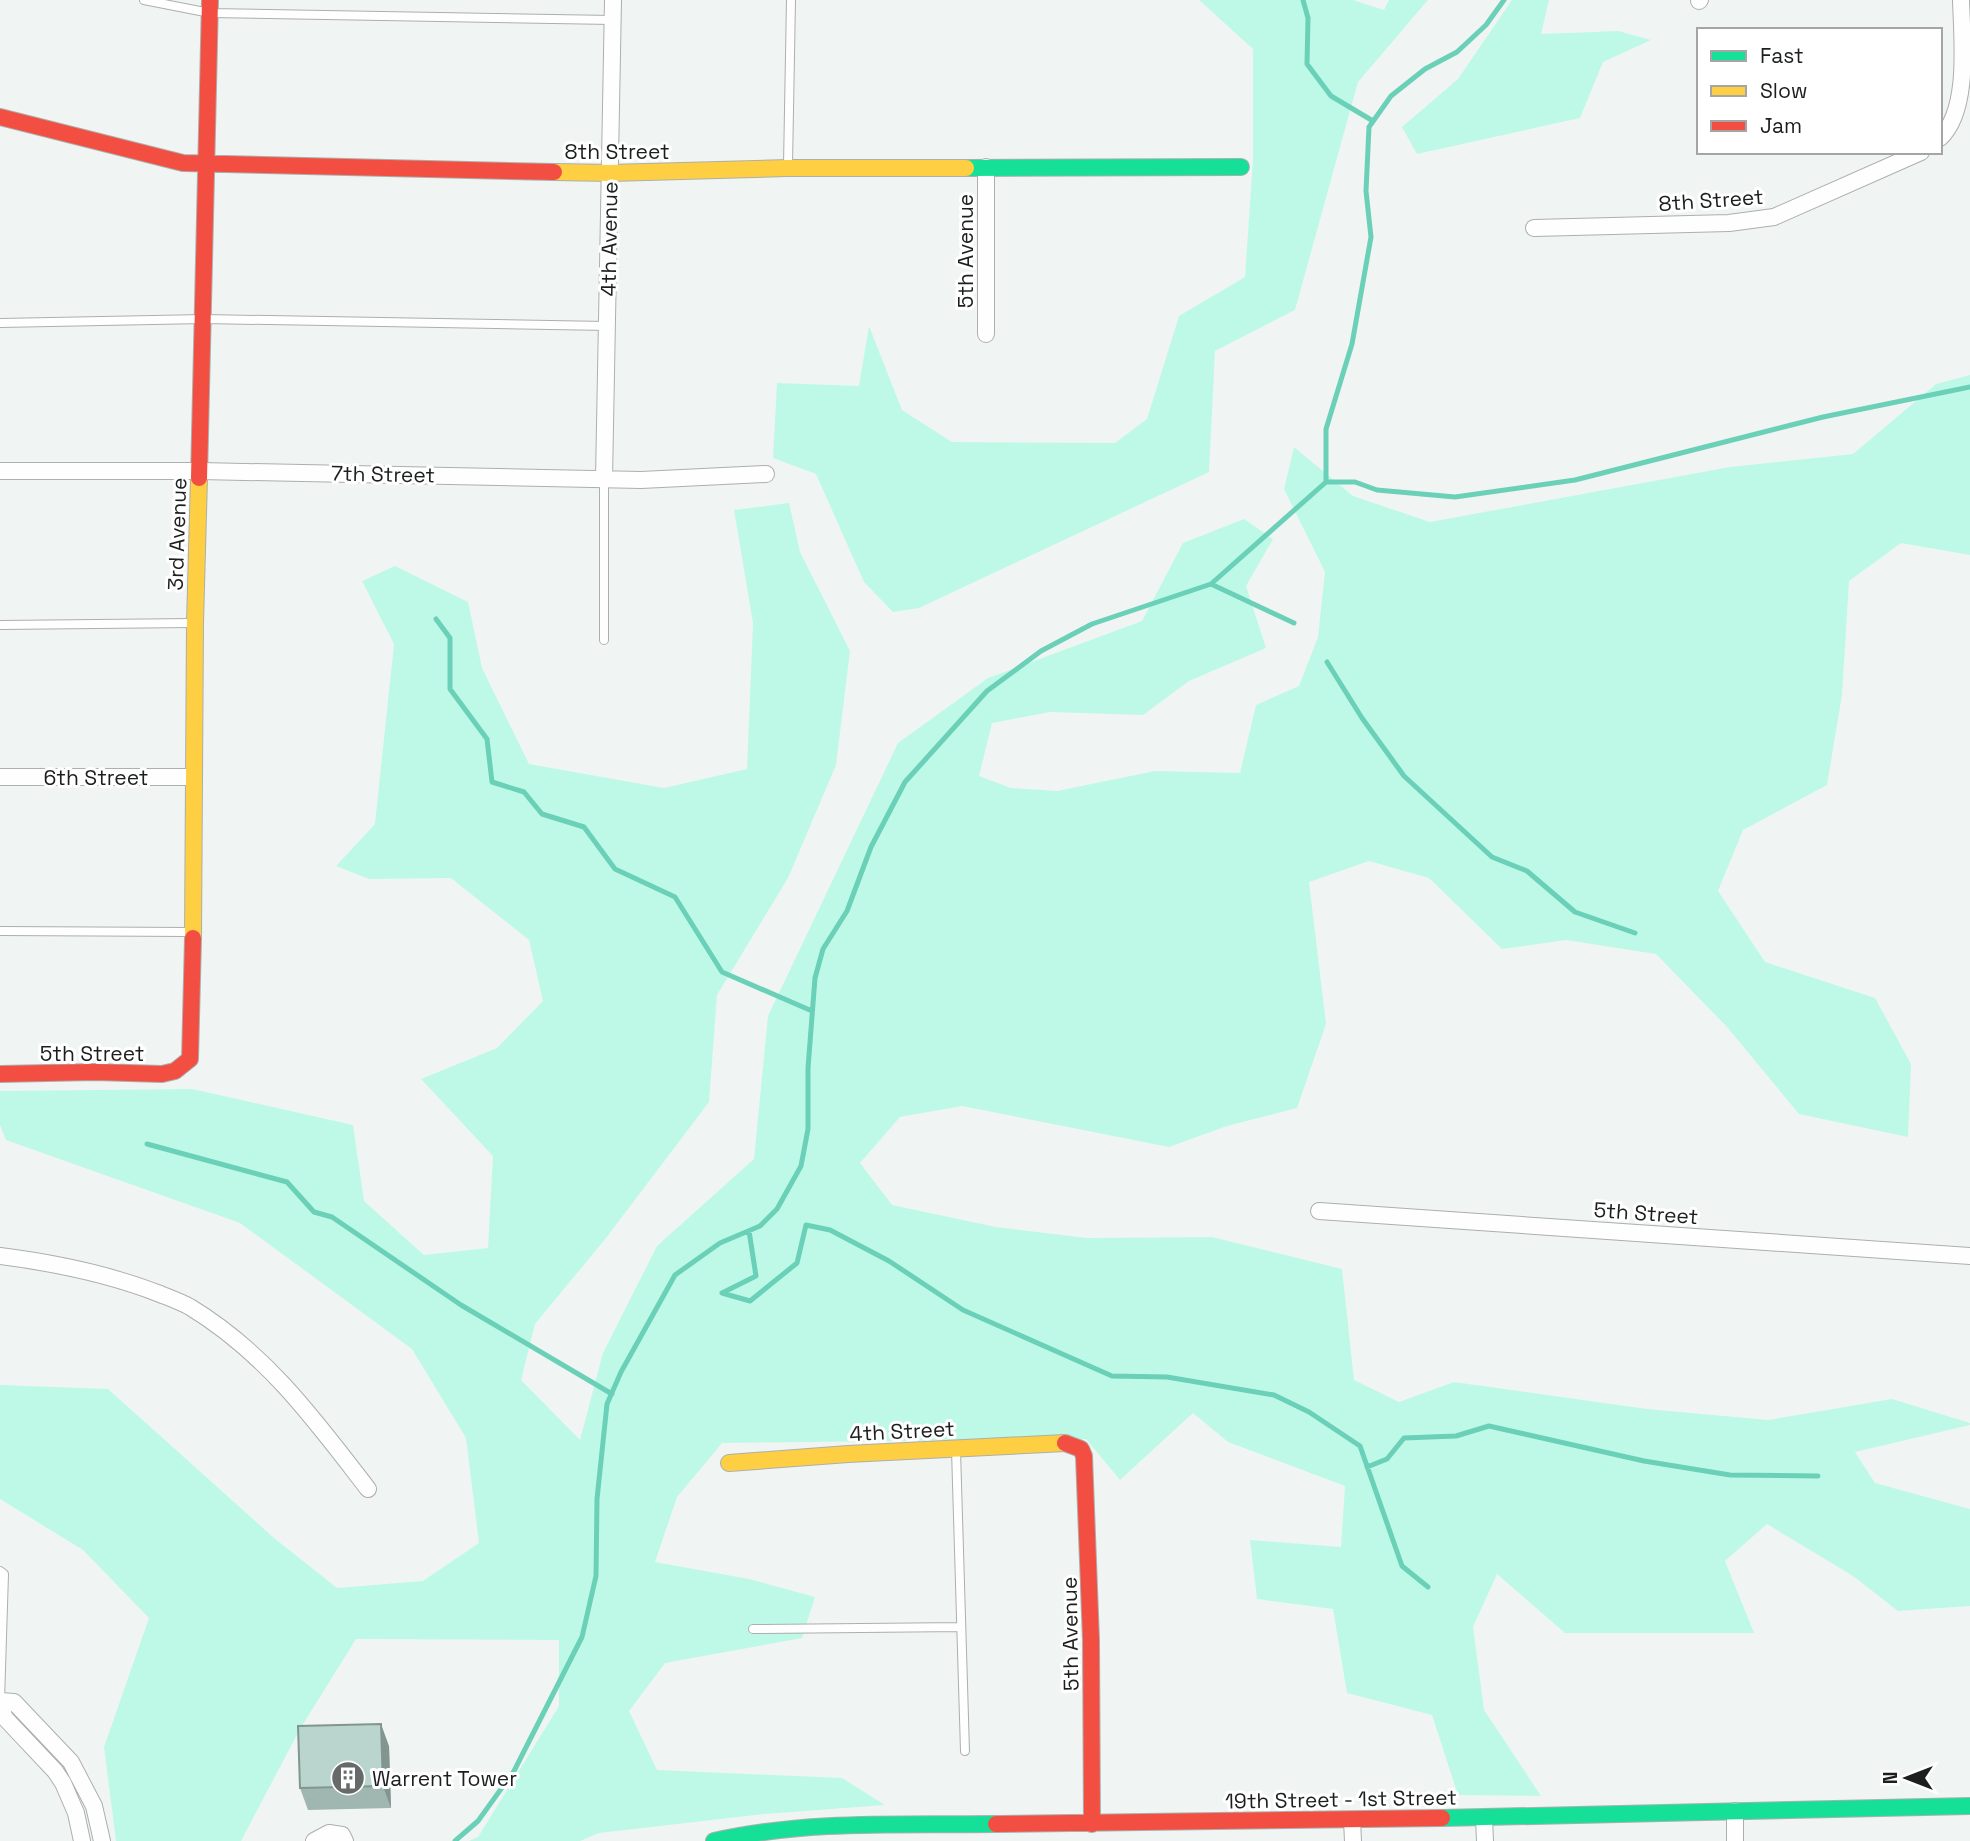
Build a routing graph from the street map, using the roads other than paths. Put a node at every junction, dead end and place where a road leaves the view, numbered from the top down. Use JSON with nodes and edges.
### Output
{"nodes":[{"id":1,"x":144,"y":0,"type":"edge"},
{"id":2,"x":612,"y":0,"type":"edge"},
{"id":3,"x":791,"y":0,"type":"edge"},
{"id":4,"x":1961,"y":0,"type":"edge"},
{"id":5,"x":210,"y":6,"type":"edge"},
{"id":6,"x":612,"y":20,"type":"junction"},
{"id":7,"x":0,"y":117,"type":"edge"},
{"id":8,"x":1944,"y":134,"type":"edge"},
{"id":9,"x":1916,"y":154,"type":"edge"},
{"id":10,"x":206,"y":164,"type":"junction"},
{"id":11,"x":788,"y":167,"type":"junction"},
{"id":12,"x":986,"y":167,"type":"junction"},
{"id":13,"x":1241,"y":167,"type":"dead end"},
{"id":14,"x":610,"y":173,"type":"junction"},
{"id":15,"x":1534,"y":228,"type":"dead end"},
{"id":16,"x":204,"y":319,"type":"junction"},
{"id":17,"x":0,"y":323,"type":"edge"},
{"id":18,"x":607,"y":326,"type":"junction"},
{"id":19,"x":986,"y":334,"type":"dead end"},
{"id":20,"x":0,"y":471,"type":"edge"},
{"id":21,"x":200,"y":471,"type":"junction"},
{"id":22,"x":766,"y":474,"type":"dead end"},
{"id":23,"x":604,"y":478,"type":"junction"},
{"id":24,"x":195,"y":623,"type":"junction"},
{"id":25,"x":0,"y":625,"type":"edge"},
{"id":26,"x":604,"y":640,"type":"dead end"},
{"id":27,"x":0,"y":777,"type":"edge"},
{"id":28,"x":192,"y":777,"type":"junction"},
{"id":29,"x":0,"y":931,"type":"edge"},
{"id":30,"x":192,"y":932,"type":"junction"},
{"id":31,"x":183,"y":1066,"type":"joint"},
{"id":32,"x":0,"y":1074,"type":"edge"},
{"id":33,"x":1319,"y":1211,"type":"dead end"},
{"id":34,"x":0,"y":1256,"type":"edge"},
{"id":35,"x":1970,"y":1256,"type":"edge"},
{"id":36,"x":1076,"y":1446,"type":"joint"},
{"id":37,"x":956,"y":1449,"type":"junction"},
{"id":38,"x":729,"y":1463,"type":"dead end"},
{"id":39,"x":368,"y":1489,"type":"dead end"},
{"id":40,"x":0,"y":1571,"type":"edge"},
{"id":41,"x":961,"y":1627,"type":"junction"},
{"id":42,"x":753,"y":1629,"type":"dead end"},
{"id":43,"x":1,"y":1701,"type":"edge"},
{"id":44,"x":965,"y":1751,"type":"dead end"},
{"id":45,"x":1970,"y":1806,"type":"edge"},
{"id":46,"x":1735,"y":1811,"type":"junction"},
{"id":47,"x":1484,"y":1818,"type":"junction"},
{"id":48,"x":1352,"y":1820,"type":"junction"},
{"id":49,"x":1092,"y":1824,"type":"junction"},
{"id":50,"x":82,"y":1841,"type":"edge"},
{"id":51,"x":102,"y":1841,"type":"edge"},
{"id":52,"x":314,"y":1841,"type":"edge"},
{"id":53,"x":345,"y":1841,"type":"edge"},
{"id":54,"x":713,"y":1841,"type":"edge"},
{"id":55,"x":1353,"y":1841,"type":"edge"},
{"id":56,"x":1485,"y":1841,"type":"edge"},
{"id":57,"x":1735,"y":1841,"type":"edge"}],
"edges":[{"from":1,"to":5,"type":"lane"},
{"from":2,"to":6,"type":"street","name":"4th Avenue"},
{"from":3,"to":11,"type":"lane"},
{"from":4,"to":8,"type":"street"},
{"from":5,"to":6,"type":"lane"},
{"from":5,"to":10,"type":"street","name":"3rd Avenue"},
{"from":6,"to":14,"type":"street","name":"4th Avenue"},
{"from":7,"to":10,"type":"street","name":"8th Street"},
{"from":9,"to":15,"type":"street","name":"8th Street"},
{"from":10,"to":14,"type":"street","name":"8th Street"},
{"from":10,"to":16,"type":"street","name":"3rd Avenue"},
{"from":11,"to":12,"type":"street","name":"8th Street"},
{"from":11,"to":14,"type":"street","name":"8th Street"},
{"from":12,"to":13,"type":"street","name":"8th Street"},
{"from":12,"to":19,"type":"street","name":"5th Avenue"},
{"from":14,"to":18,"type":"street","name":"4th Avenue"},
{"from":16,"to":17,"type":"lane"},
{"from":16,"to":18,"type":"lane"},
{"from":16,"to":21,"type":"street","name":"3rd Avenue"},
{"from":18,"to":23,"type":"street","name":"4th Avenue"},
{"from":20,"to":21,"type":"street","name":"7th Street"},
{"from":21,"to":23,"type":"street","name":"7th Street"},
{"from":21,"to":24,"type":"street","name":"3rd Avenue"},
{"from":22,"to":23,"type":"street","name":"7th Street"},
{"from":23,"to":26,"type":"lane"},
{"from":24,"to":25,"type":"lane"},
{"from":24,"to":28,"type":"street","name":"3rd Avenue"},
{"from":27,"to":28,"type":"street","name":"6th Street"},
{"from":28,"to":30,"type":"street","name":"3rd Avenue"},
{"from":29,"to":30,"type":"lane"},
{"from":30,"to":31,"type":"street","name":"3rd Avenue"},
{"from":31,"to":32,"type":"street","name":"5th Street"},
{"from":33,"to":35,"type":"street","name":"5th Street"},
{"from":34,"to":39,"type":"street"},
{"from":36,"to":37,"type":"street","name":"4th Street"},
{"from":36,"to":49,"type":"street","name":"5th Avenue"},
{"from":37,"to":38,"type":"street","name":"4th Street"},
{"from":37,"to":41,"type":"lane"},
{"from":40,"to":43,"type":"lane"},
{"from":41,"to":42,"type":"lane"},
{"from":41,"to":44,"type":"lane"},
{"from":43,"to":50,"type":"street"},
{"from":43,"to":51,"type":"street"},
{"from":45,"to":46,"type":"street","name":"19th Street - 1st Street"},
{"from":46,"to":47,"type":"street","name":"19th Street - 1st Street"},
{"from":46,"to":57,"type":"street"},
{"from":47,"to":48,"type":"street","name":"19th Street - 1st Street"},
{"from":47,"to":56,"type":"street"},
{"from":48,"to":49,"type":"street","name":"19th Street - 1st Street"},
{"from":48,"to":55,"type":"street"},
{"from":49,"to":54,"type":"street","name":"19th Street - 1st Street"},
{"from":52,"to":53,"type":"street"}]}
